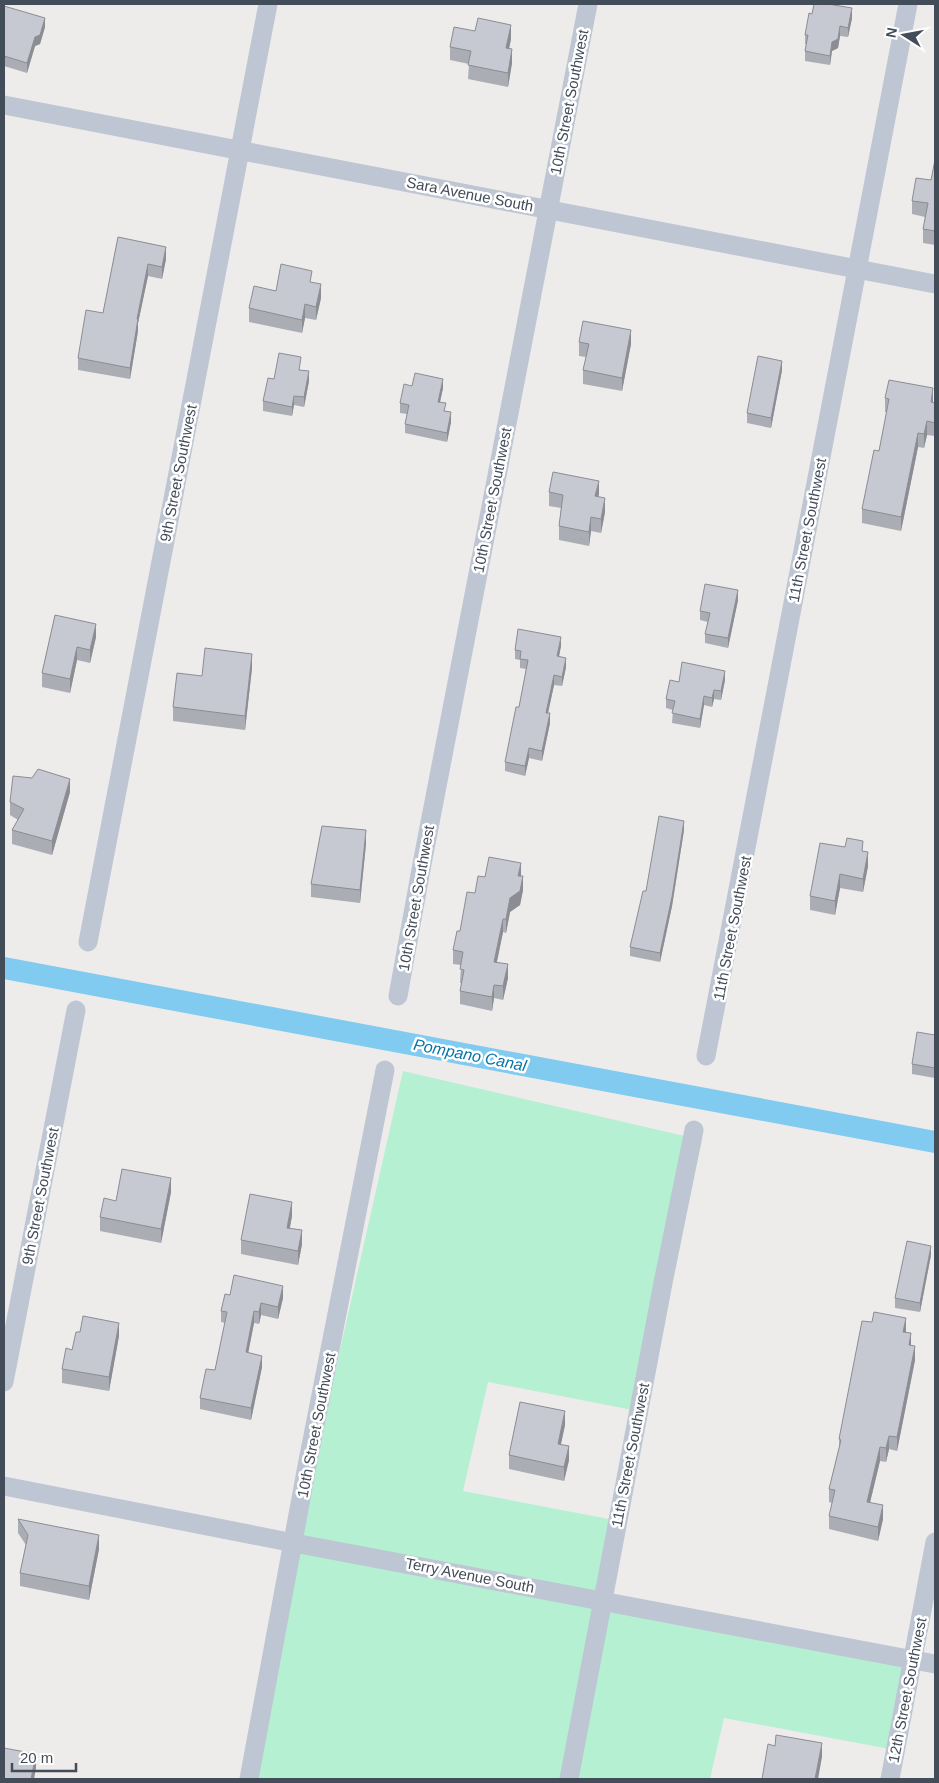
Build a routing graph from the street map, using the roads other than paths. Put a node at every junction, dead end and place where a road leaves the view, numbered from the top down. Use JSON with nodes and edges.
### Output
{"nodes":[{"id":1,"x":268,"y":4,"type":"edge"},
{"id":2,"x":588,"y":4,"type":"edge"},
{"id":3,"x":908,"y":4,"type":"edge"},
{"id":4,"x":4,"y":105,"type":"edge"},
{"id":5,"x":240,"y":150,"type":"junction"},
{"id":6,"x":548,"y":209,"type":"junction"},
{"id":7,"x":858,"y":270,"type":"junction"},
{"id":8,"x":935,"y":284,"type":"edge"},
{"id":9,"x":88,"y":942,"type":"dead end"},
{"id":10,"x":398,"y":996,"type":"dead end"},
{"id":11,"x":76,"y":1010,"type":"dead end"},
{"id":12,"x":706,"y":1056,"type":"dead end"},
{"id":13,"x":385,"y":1070,"type":"dead end"},
{"id":14,"x":694,"y":1130,"type":"dead end"},
{"id":15,"x":4,"y":1382,"type":"edge"},
{"id":16,"x":4,"y":1486,"type":"edge"},
{"id":17,"x":935,"y":1542,"type":"edge"},
{"id":18,"x":294,"y":1543,"type":"junction"},
{"id":19,"x":603,"y":1600,"type":"junction"},
{"id":20,"x":913,"y":1660,"type":"junction"},
{"id":21,"x":935,"y":1664,"type":"edge"},
{"id":22,"x":249,"y":1779,"type":"edge"},
{"id":23,"x":569,"y":1779,"type":"edge"},
{"id":24,"x":890,"y":1779,"type":"edge"}],
"edges":[{"from":1,"to":5,"type":"street","name":"9th Street Southwest"},
{"from":2,"to":6,"type":"street","name":"10th Street Southwest"},
{"from":3,"to":7,"type":"street","name":"11th Street Southwest"},
{"from":4,"to":5,"type":"street","name":"Sara Avenue South"},
{"from":5,"to":6,"type":"street","name":"Sara Avenue South"},
{"from":5,"to":9,"type":"street","name":"9th Street Southwest"},
{"from":6,"to":7,"type":"street","name":"Sara Avenue South"},
{"from":6,"to":10,"type":"street","name":"10th Street Southwest"},
{"from":7,"to":8,"type":"street","name":"Sara Avenue South"},
{"from":7,"to":12,"type":"street","name":"11th Street Southwest"},
{"from":11,"to":15,"type":"street","name":"9th Street Southwest"},
{"from":13,"to":18,"type":"street","name":"10th Street Southwest"},
{"from":14,"to":19,"type":"street","name":"11th Street Southwest"},
{"from":16,"to":18,"type":"street","name":"Terry Avenue South"},
{"from":17,"to":20,"type":"street","name":"12th Street Southwest"},
{"from":18,"to":19,"type":"street","name":"Terry Avenue South"},
{"from":18,"to":22,"type":"street","name":"10th Street Southwest"},
{"from":19,"to":20,"type":"street","name":"Terry Avenue South"},
{"from":19,"to":23,"type":"street","name":"11th Street Southwest"},
{"from":20,"to":21,"type":"street","name":"Terry Avenue South"},
{"from":20,"to":24,"type":"street","name":"12th Street Southwest"}]}
